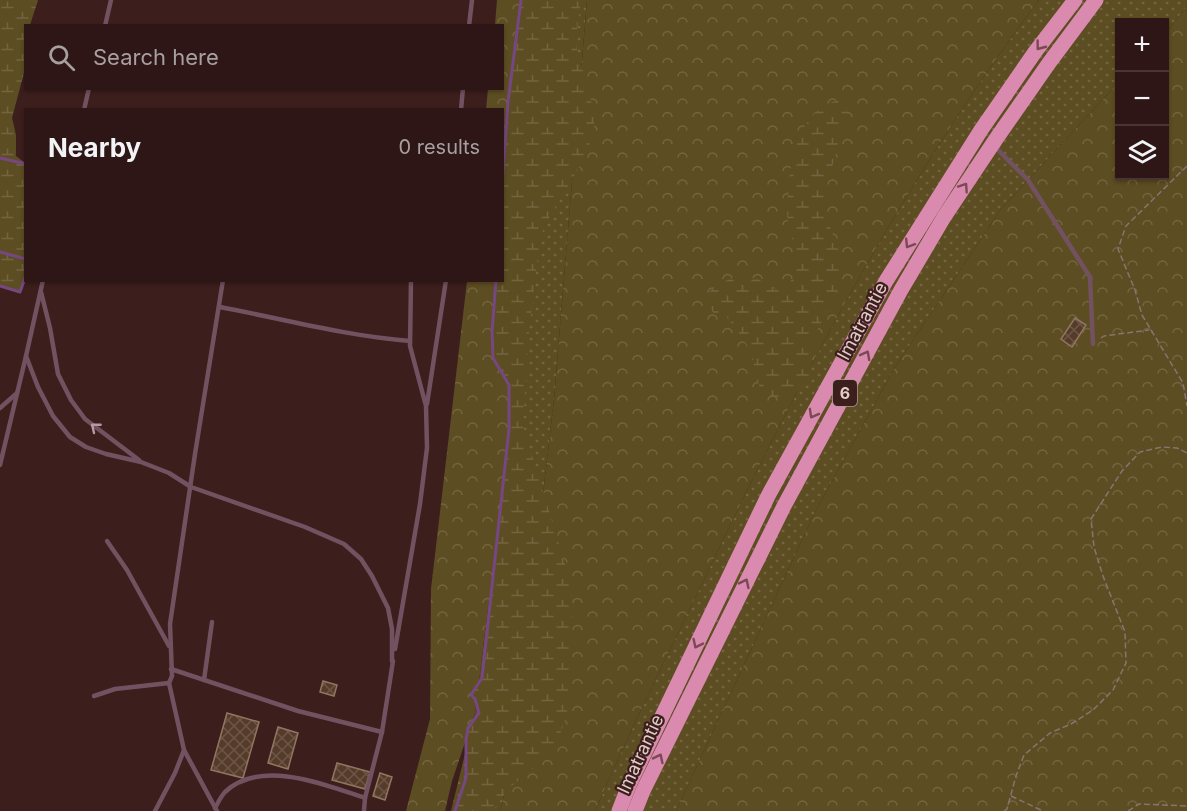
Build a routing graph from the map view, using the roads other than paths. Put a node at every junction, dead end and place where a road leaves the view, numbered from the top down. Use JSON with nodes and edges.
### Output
{"nodes":[{"id":1,"x":111,"y":0,"type":"edge"},
{"id":2,"x":472,"y":0,"type":"edge"},
{"id":3,"x":1075,"y":0,"type":"edge"},
{"id":4,"x":1096,"y":0,"type":"edge"},
{"id":5,"x":105,"y":24,"type":"edge"},
{"id":6,"x":469,"y":24,"type":"edge"},
{"id":7,"x":89,"y":90,"type":"edge"},
{"id":8,"x":463,"y":90,"type":"edge"},
{"id":9,"x":84,"y":108,"type":"edge"},
{"id":10,"x":461,"y":108,"type":"edge"},
{"id":11,"x":992,"y":144,"type":"junction"},
{"id":12,"x":42,"y":282,"type":"edge"},
{"id":13,"x":223,"y":282,"type":"edge"},
{"id":14,"x":411,"y":282,"type":"edge"},
{"id":15,"x":446,"y":282,"type":"edge"},
{"id":16,"x":40,"y":290,"type":"junction"},
{"id":17,"x":220,"y":307,"type":"junction"},
{"id":18,"x":410,"y":341,"type":"junction"},
{"id":19,"x":1093,"y":344,"type":"dead end"},
{"id":20,"x":26,"y":356,"type":"junction"},
{"id":21,"x":18,"y":393,"type":"junction"},
{"id":22,"x":426,"y":406,"type":"junction"},
{"id":23,"x":0,"y":408,"type":"edge"},
{"id":24,"x":141,"y":462,"type":"junction"},
{"id":25,"x":0,"y":465,"type":"edge"},
{"id":26,"x":190,"y":487,"type":"junction"},
{"id":27,"x":108,"y":542,"type":"dead end"},
{"id":28,"x":212,"y":622,"type":"dead end"},
{"id":29,"x":170,"y":649,"type":"junction"},
{"id":30,"x":392,"y":661,"type":"junction"},
{"id":31,"x":171,"y":669,"type":"junction"},
{"id":32,"x":204,"y":680,"type":"junction"},
{"id":33,"x":169,"y":683,"type":"junction"},
{"id":34,"x":94,"y":696,"type":"dead end"},
{"id":35,"x":382,"y":732,"type":"junction"},
{"id":36,"x":184,"y":750,"type":"junction"},
{"id":37,"x":365,"y":798,"type":"junction"},
{"id":38,"x":216,"y":809,"type":"edge"},
{"id":39,"x":155,"y":811,"type":"edge"},
{"id":40,"x":364,"y":811,"type":"edge"},
{"id":41,"x":619,"y":811,"type":"edge"},
{"id":42,"x":635,"y":811,"type":"edge"}],
"edges":[{"from":1,"to":5,"type":"lane"},
{"from":2,"to":6,"type":"lane"},
{"from":3,"to":41,"type":"highway","name":"Imatrantie","number":"6","one_way":true},
{"from":4,"to":11,"type":"highway","name":"Imatrantie","number":"6"},
{"from":7,"to":9,"type":"lane"},
{"from":8,"to":10,"type":"lane"},
{"from":11,"to":19,"type":"lane"},
{"from":42,"to":11,"type":"highway","name":"Imatrantie","number":"6","one_way":true},
{"from":12,"to":16,"type":"lane"},
{"from":13,"to":17,"type":"lane"},
{"from":14,"to":18,"type":"lane"},
{"from":15,"to":22,"type":"lane"},
{"from":16,"to":20,"type":"lane"},
{"from":24,"to":16,"type":"lane","one_way":true},
{"from":17,"to":18,"type":"lane"},
{"from":17,"to":26,"type":"lane"},
{"from":18,"to":22,"type":"lane"},
{"from":20,"to":21,"type":"lane"},
{"from":20,"to":24,"type":"lane"},
{"from":21,"to":23,"type":"lane"},
{"from":21,"to":25,"type":"lane"},
{"from":22,"to":30,"type":"lane"},
{"from":24,"to":26,"type":"lane"},
{"from":26,"to":29,"type":"lane"},
{"from":26,"to":30,"type":"lane"},
{"from":27,"to":29,"type":"lane"},
{"from":28,"to":32,"type":"lane"},
{"from":29,"to":31,"type":"lane"},
{"from":30,"to":35,"type":"lane"},
{"from":31,"to":32,"type":"lane"},
{"from":31,"to":33,"type":"lane"},
{"from":32,"to":35,"type":"lane"},
{"from":33,"to":34,"type":"lane"},
{"from":33,"to":36,"type":"lane"},
{"from":35,"to":37,"type":"lane"},
{"from":36,"to":38,"type":"lane"},
{"from":36,"to":39,"type":"lane"},
{"from":37,"to":38,"type":"lane"},
{"from":37,"to":40,"type":"lane"}]}
